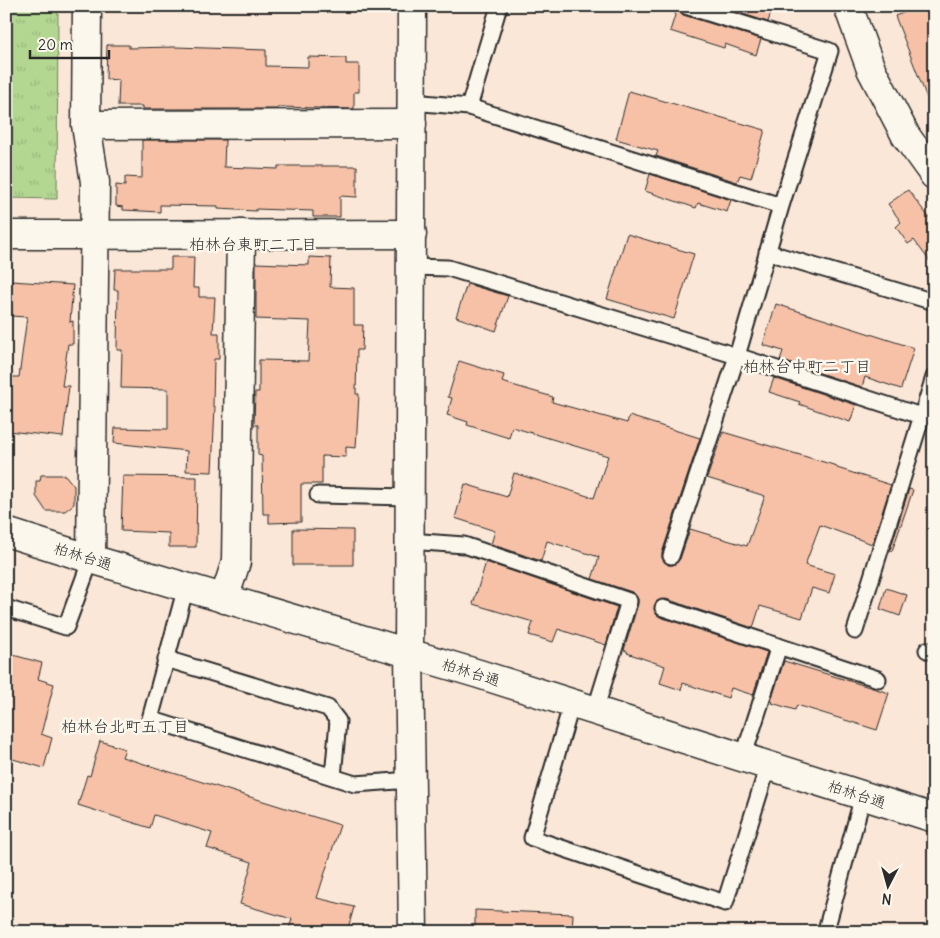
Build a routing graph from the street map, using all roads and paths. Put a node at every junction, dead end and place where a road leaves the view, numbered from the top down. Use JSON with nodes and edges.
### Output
{"nodes":[{"id":1,"x":87,"y":6,"type":"edge"},
{"id":2,"x":412,"y":6,"type":"edge"},
{"id":3,"x":499,"y":6,"type":"edge"},
{"id":4,"x":686,"y":6,"type":"edge"},
{"id":5,"x":848,"y":6,"type":"edge"},
{"id":6,"x":468,"y":107,"type":"junction"},
{"id":7,"x":412,"y":113,"type":"junction"},
{"id":8,"x":86,"y":125,"type":"junction"},
{"id":9,"x":934,"y":175,"type":"edge"},
{"id":10,"x":780,"y":206,"type":"junction"},
{"id":11,"x":94,"y":234,"type":"junction"},
{"id":12,"x":241,"y":234,"type":"junction"},
{"id":13,"x":412,"y":234,"type":"junction"},
{"id":14,"x":6,"y":235,"type":"edge"},
{"id":15,"x":767,"y":252,"type":"junction"},
{"id":16,"x":412,"y":267,"type":"junction"},
{"id":17,"x":934,"y":302,"type":"edge"},
{"id":18,"x":737,"y":356,"type":"junction"},
{"id":19,"x":934,"y":377,"type":"edge"},
{"id":20,"x":921,"y":416,"type":"junction"},
{"id":21,"x":318,"y":495,"type":"dead end"},
{"id":22,"x":410,"y":497,"type":"junction"},
{"id":23,"x":6,"y":532,"type":"edge"},
{"id":24,"x":409,"y":541,"type":"junction"},
{"id":25,"x":671,"y":556,"type":"dead end"},
{"id":26,"x":91,"y":559,"type":"junction"},
{"id":27,"x":186,"y":587,"type":"junction"},
{"id":28,"x":224,"y":599,"type":"junction"},
{"id":29,"x":6,"y":608,"type":"edge"},
{"id":30,"x":663,"y":608,"type":"dead end"},
{"id":31,"x":856,"y":631,"type":"dead end"},
{"id":32,"x":779,"y":646,"type":"junction"},
{"id":33,"x":408,"y":653,"type":"junction"},
{"id":34,"x":166,"y":658,"type":"junction"},
{"id":35,"x":878,"y":679,"type":"dead end"},
{"id":36,"x":584,"y":707,"type":"junction"},
{"id":37,"x":755,"y":762,"type":"junction"},
{"id":38,"x":333,"y":777,"type":"junction"},
{"id":39,"x":411,"y":780,"type":"junction"},
{"id":40,"x":863,"y":796,"type":"junction"},
{"id":41,"x":934,"y":818,"type":"edge"},
{"id":42,"x":414,"y":932,"type":"edge"},
{"id":43,"x":832,"y":932,"type":"edge"}],
"edges":[{"from":1,"to":8,"type":"street"},
{"from":2,"to":7,"type":"street"},
{"from":3,"to":6,"type":"lane"},
{"from":4,"to":10,"type":"lane"},
{"from":5,"to":9,"type":"street"},
{"from":6,"to":7,"type":"lane"},
{"from":6,"to":10,"type":"lane"},
{"from":7,"to":8,"type":"street"},
{"from":7,"to":13,"type":"street"},
{"from":8,"to":11,"type":"street"},
{"from":10,"to":15,"type":"lane"},
{"from":11,"to":12,"type":"street"},
{"from":11,"to":14,"type":"street"},
{"from":11,"to":26,"type":"street"},
{"from":12,"to":13,"type":"street"},
{"from":12,"to":28,"type":"street"},
{"from":13,"to":16,"type":"street"},
{"from":15,"to":17,"type":"lane"},
{"from":15,"to":18,"type":"lane"},
{"from":16,"to":18,"type":"lane"},
{"from":16,"to":22,"type":"street"},
{"from":18,"to":20,"type":"lane"},
{"from":18,"to":25,"type":"lane"},
{"from":19,"to":20,"type":"lane"},
{"from":20,"to":31,"type":"lane"},
{"from":21,"to":22,"type":"lane"},
{"from":22,"to":24,"type":"street"},
{"from":23,"to":26,"type":"street","name":"柏林台通"},
{"from":24,"to":33,"type":"street"},
{"from":24,"to":36,"type":"lane"},
{"from":26,"to":27,"type":"street","name":"柏林台通"},
{"from":26,"to":29,"type":"lane"},
{"from":27,"to":28,"type":"street","name":"柏林台通"},
{"from":27,"to":34,"type":"lane"},
{"from":28,"to":33,"type":"street","name":"柏林台通"},
{"from":30,"to":32,"type":"lane"},
{"from":32,"to":35,"type":"lane"},
{"from":32,"to":37,"type":"lane"},
{"from":33,"to":36,"type":"street","name":"柏林台通"},
{"from":33,"to":39,"type":"street"},
{"from":34,"to":38,"type":"lane"},
{"from":34,"to":38,"type":"lane"},
{"from":36,"to":37,"type":"street","name":"柏林台通"},
{"from":36,"to":37,"type":"lane"},
{"from":37,"to":40,"type":"street","name":"柏林台通"},
{"from":38,"to":39,"type":"lane"},
{"from":39,"to":42,"type":"street"},
{"from":40,"to":41,"type":"street","name":"柏林台通"},
{"from":40,"to":43,"type":"lane"}]}
